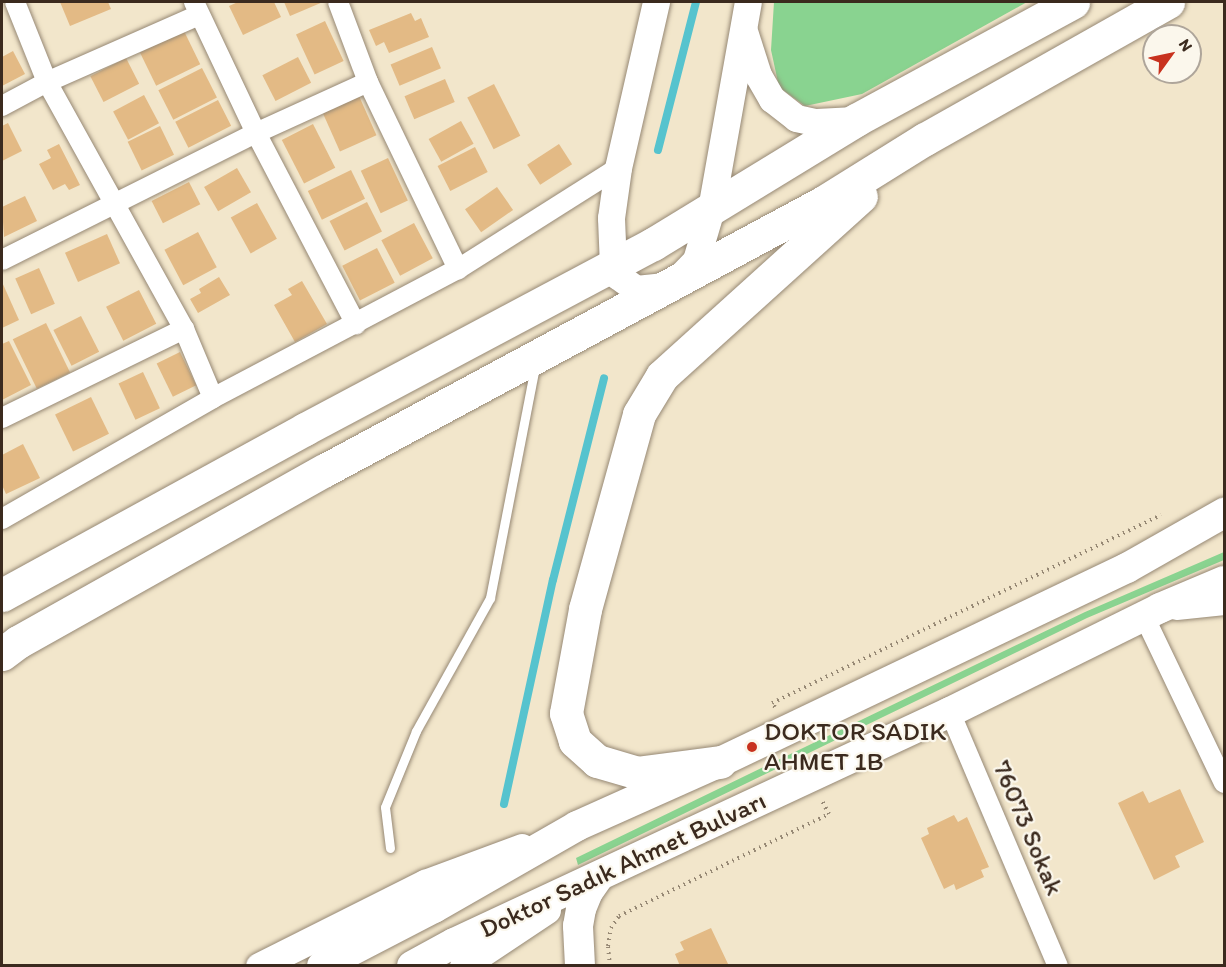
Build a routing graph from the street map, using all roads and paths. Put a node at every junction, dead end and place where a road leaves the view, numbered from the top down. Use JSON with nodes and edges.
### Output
{"nodes":[{"id":1,"x":15,"y":2,"type":"edge"},
{"id":2,"x":338,"y":2,"type":"edge"},
{"id":3,"x":656,"y":2,"type":"edge"},
{"id":4,"x":1073,"y":2,"type":"edge"},
{"id":5,"x":1168,"y":2,"type":"edge"},
{"id":6,"x":196,"y":8,"type":"edge"},
{"id":7,"x":745,"y":13,"type":"edge"},
{"id":8,"x":47,"y":82,"type":"junction"},
{"id":9,"x":368,"y":82,"type":"junction"},
{"id":10,"x":2,"y":106,"type":"edge"},
{"id":11,"x":856,"y":120,"type":"junction"},
{"id":12,"x":256,"y":134,"type":"junction"},
{"id":13,"x":925,"y":139,"type":"junction"},
{"id":14,"x":618,"y":168,"type":"junction"},
{"id":15,"x":117,"y":204,"type":"junction"},
{"id":16,"x":711,"y":209,"type":"junction"},
{"id":17,"x":2,"y":260,"type":"edge"},
{"id":18,"x":613,"y":266,"type":"junction"},
{"id":19,"x":458,"y":269,"type":"junction"},
{"id":20,"x":672,"y":285,"type":"junction"},
{"id":21,"x":356,"y":324,"type":"junction"},
{"id":22,"x":184,"y":329,"type":"junction"},
{"id":23,"x":537,"y":357,"type":"junction"},
{"id":24,"x":213,"y":398,"type":"junction"},
{"id":25,"x":2,"y":418,"type":"edge"},
{"id":26,"x":1171,"y":510,"type":"dead end"},
{"id":27,"x":1224,"y":513,"type":"edge"},
{"id":28,"x":2,"y":519,"type":"edge"},
{"id":29,"x":1224,"y":532,"type":"edge"},
{"id":30,"x":1126,"y":568,"type":"junction"},
{"id":31,"x":1224,"y":581,"type":"edge"},
{"id":32,"x":2,"y":595,"type":"edge"},
{"id":33,"x":1224,"y":601,"type":"edge"},
{"id":34,"x":1152,"y":612,"type":"junction"},
{"id":35,"x":2,"y":654,"type":"edge"},
{"id":36,"x":776,"y":711,"type":"dead end"},
{"id":37,"x":950,"y":712,"type":"junction"},
{"id":38,"x":720,"y":762,"type":"junction"},
{"id":39,"x":1224,"y":783,"type":"edge"},
{"id":40,"x":820,"y":797,"type":"dead end"},
{"id":41,"x":577,"y":826,"type":"junction"},
{"id":42,"x":390,"y":848,"type":"dead end"},
{"id":43,"x":599,"y":876,"type":"junction"},
{"id":44,"x":259,"y":966,"type":"edge"},
{"id":45,"x":322,"y":966,"type":"edge"},
{"id":46,"x":412,"y":966,"type":"edge"},
{"id":47,"x":463,"y":966,"type":"edge"},
{"id":48,"x":580,"y":966,"type":"edge"},
{"id":49,"x":610,"y":966,"type":"edge"},
{"id":50,"x":1058,"y":966,"type":"edge"}],
"edges":[{"from":1,"to":8,"type":"street"},
{"from":2,"to":9,"type":"street"},
{"from":3,"to":14,"type":"main road"},
{"from":4,"to":11,"type":"highway"},
{"from":5,"to":13,"type":"highway"},
{"from":6,"to":8,"type":"street"},
{"from":6,"to":12,"type":"street"},
{"from":7,"to":11,"type":"main road"},
{"from":7,"to":16,"type":"main road"},
{"from":8,"to":10,"type":"street"},
{"from":8,"to":15,"type":"street"},
{"from":9,"to":12,"type":"street"},
{"from":9,"to":19,"type":"street"},
{"from":11,"to":16,"type":"highway"},
{"from":12,"to":15,"type":"street"},
{"from":12,"to":21,"type":"street"},
{"from":13,"to":20,"type":"highway"},
{"from":13,"to":38,"type":"highway"},
{"from":14,"to":18,"type":"main road"},
{"from":14,"to":19,"type":"street"},
{"from":15,"to":17,"type":"street"},
{"from":15,"to":22,"type":"street"},
{"from":16,"to":18,"type":"highway"},
{"from":16,"to":20,"type":"main road"},
{"from":18,"to":20,"type":"main road"},
{"from":18,"to":32,"type":"highway"},
{"from":19,"to":21,"type":"street"},
{"from":20,"to":23,"type":"highway"},
{"from":21,"to":24,"type":"street"},
{"from":22,"to":24,"type":"street"},
{"from":22,"to":25,"type":"street"},
{"from":23,"to":35,"type":"highway"},
{"from":23,"to":42,"type":"lane"},
{"from":24,"to":28,"type":"street"},
{"from":26,"to":36,"type":"path"},
{"from":27,"to":30,"type":"main road","name":"Doktor Sadık Ahmet Bulvarı"},
{"from":29,"to":30,"type":"main road","name":"Doktor Sadık Ahmet Bulvarı"},
{"from":30,"to":38,"type":"main road","name":"Doktor Sadık Ahmet Bulvarı"},
{"from":31,"to":34,"type":"main road","name":"Doktor Sadık Ahmet Bulvarı"},
{"from":33,"to":34,"type":"main road"},
{"from":34,"to":37,"type":"main road","name":"Doktor Sadık Ahmet Bulvarı"},
{"from":34,"to":39,"type":"street"},
{"from":37,"to":43,"type":"main road","name":"Doktor Sadık Ahmet Bulvarı"},
{"from":37,"to":50,"type":"street","name":"76073 Sokak"},
{"from":38,"to":41,"type":"main road","name":"Doktor Sadık Ahmet Bulvarı"},
{"from":40,"to":49,"type":"path"},
{"from":41,"to":44,"type":"main road"},
{"from":41,"to":45,"type":"main road","name":"Doktor Sadık Ahmet Bulvarı"},
{"from":43,"to":46,"type":"main road","name":"Doktor Sadık Ahmet Bulvarı"},
{"from":43,"to":47,"type":"main road"},
{"from":43,"to":48,"type":"main road"}]}
